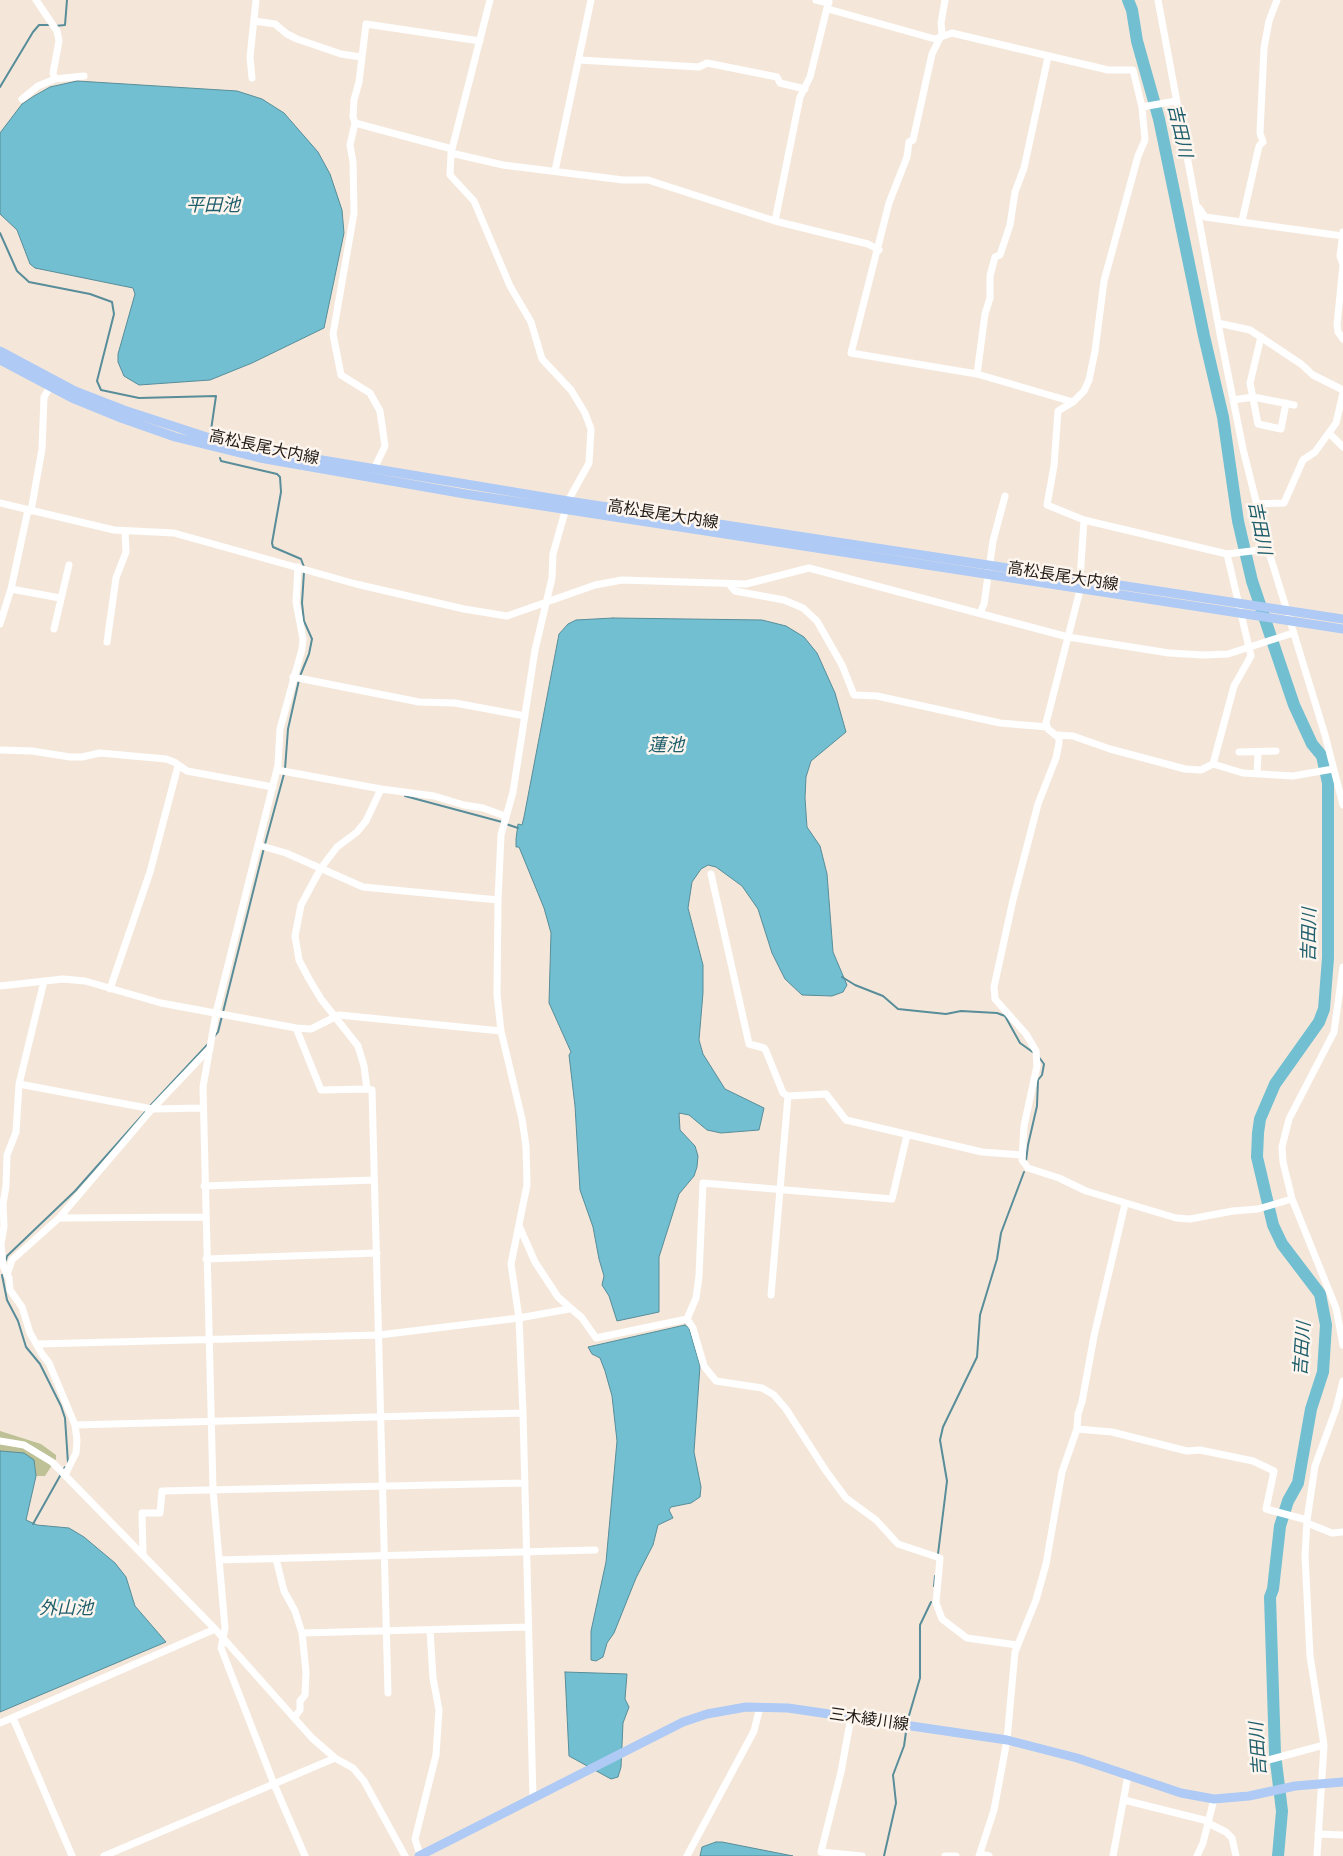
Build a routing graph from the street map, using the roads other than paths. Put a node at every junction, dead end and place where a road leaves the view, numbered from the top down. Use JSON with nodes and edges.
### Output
{"nodes":[{"id":1,"x":36,"y":0,"type":"edge"},
{"id":2,"x":256,"y":0,"type":"edge"},
{"id":3,"x":490,"y":0,"type":"edge"},
{"id":4,"x":591,"y":0,"type":"edge"},
{"id":5,"x":816,"y":0,"type":"edge"},
{"id":6,"x":945,"y":0,"type":"edge"},
{"id":7,"x":1158,"y":0,"type":"edge"},
{"id":8,"x":1277,"y":0,"type":"edge"},
{"id":9,"x":829,"y":4,"type":"edge"},
{"id":10,"x":254,"y":21,"type":"junction"},
{"id":11,"x":942,"y":34,"type":"junction"},
{"id":12,"x":480,"y":40,"type":"junction"},
{"id":13,"x":361,"y":57,"type":"junction"},
{"id":14,"x":1048,"y":57,"type":"junction"},
{"id":15,"x":580,"y":60,"type":"junction"},
{"id":16,"x":84,"y":76,"type":"dead end"},
{"id":17,"x":252,"y":78,"type":"dead end"},
{"id":18,"x":55,"y":79,"type":"junction"},
{"id":19,"x":805,"y":89,"type":"junction"},
{"id":20,"x":22,"y":99,"type":"dead end"},
{"id":21,"x":1176,"y":101,"type":"junction"},
{"id":22,"x":1142,"y":107,"type":"junction"},
{"id":23,"x":355,"y":123,"type":"junction"},
{"id":24,"x":451,"y":151,"type":"junction"},
{"id":25,"x":555,"y":171,"type":"junction"},
{"id":26,"x":1197,"y":205,"type":"junction"},
{"id":27,"x":775,"y":221,"type":"junction"},
{"id":28,"x":1242,"y":221,"type":"junction"},
{"id":29,"x":1343,"y":232,"type":"edge"},
{"id":30,"x":1343,"y":236,"type":"edge"},
{"id":31,"x":879,"y":250,"type":"junction"},
{"id":32,"x":1342,"y":256,"type":"edge"},
{"id":33,"x":1218,"y":323,"type":"junction"},
{"id":34,"x":1261,"y":337,"type":"junction"},
{"id":35,"x":1343,"y":339,"type":"edge"},
{"id":36,"x":0,"y":350,"type":"edge"},
{"id":37,"x":0,"y":360,"type":"edge"},
{"id":38,"x":977,"y":374,"type":"junction"},
{"id":39,"x":50,"y":387,"type":"junction"},
{"id":40,"x":1343,"y":391,"type":"edge"},
{"id":41,"x":1253,"y":397,"type":"junction"},
{"id":42,"x":1233,"y":400,"type":"junction"},
{"id":43,"x":1073,"y":402,"type":"junction"},
{"id":44,"x":1330,"y":434,"type":"junction"},
{"id":45,"x":1343,"y":447,"type":"edge"},
{"id":46,"x":372,"y":473,"type":"junction"},
{"id":47,"x":1005,"y":496,"type":"dead end"},
{"id":48,"x":0,"y":503,"type":"edge"},
{"id":49,"x":1256,"y":504,"type":"junction"},
{"id":50,"x":567,"y":505,"type":"junction"},
{"id":51,"x":30,"y":511,"type":"junction"},
{"id":52,"x":1084,"y":520,"type":"junction"},
{"id":53,"x":125,"y":531,"type":"junction"},
{"id":54,"x":1268,"y":550,"type":"junction"},
{"id":55,"x":1227,"y":554,"type":"junction"},
{"id":56,"x":68,"y":565,"type":"dead end"},
{"id":57,"x":298,"y":567,"type":"junction"},
{"id":58,"x":988,"y":570,"type":"junction"},
{"id":59,"x":1080,"y":584,"type":"junction"},
{"id":60,"x":730,"y":585,"type":"junction"},
{"id":61,"x":11,"y":589,"type":"junction"},
{"id":62,"x":60,"y":598,"type":"junction"},
{"id":63,"x":544,"y":605,"type":"junction"},
{"id":64,"x":1241,"y":608,"type":"junction"},
{"id":65,"x":980,"y":613,"type":"junction"},
{"id":66,"x":1285,"y":615,"type":"junction"},
{"id":67,"x":1343,"y":619,"type":"edge"},
{"id":68,"x":0,"y":624,"type":"edge"},
{"id":69,"x":54,"y":629,"type":"dead end"},
{"id":70,"x":1343,"y":629,"type":"edge"},
{"id":71,"x":1290,"y":634,"type":"junction"},
{"id":72,"x":1068,"y":637,"type":"junction"},
{"id":73,"x":107,"y":642,"type":"dead end"},
{"id":74,"x":1252,"y":647,"type":"junction"},
{"id":75,"x":293,"y":676,"type":"junction"},
{"id":76,"x":525,"y":716,"type":"junction"},
{"id":77,"x":1047,"y":727,"type":"junction"},
{"id":78,"x":1057,"y":735,"type":"junction"},
{"id":79,"x":0,"y":750,"type":"edge"},
{"id":80,"x":1276,"y":751,"type":"dead end"},
{"id":81,"x":1239,"y":752,"type":"dead end"},
{"id":82,"x":1258,"y":752,"type":"junction"},
{"id":83,"x":1213,"y":764,"type":"junction"},
{"id":84,"x":178,"y":766,"type":"junction"},
{"id":85,"x":1330,"y":769,"type":"junction"},
{"id":86,"x":277,"y":770,"type":"junction"},
{"id":87,"x":1257,"y":774,"type":"junction"},
{"id":88,"x":273,"y":787,"type":"junction"},
{"id":89,"x":380,"y":791,"type":"junction"},
{"id":90,"x":1343,"y":805,"type":"edge"},
{"id":91,"x":505,"y":818,"type":"junction"},
{"id":92,"x":258,"y":845,"type":"junction"},
{"id":93,"x":321,"y":868,"type":"junction"},
{"id":94,"x":711,"y":874,"type":"dead end"},
{"id":95,"x":498,"y":900,"type":"junction"},
{"id":96,"x":1343,"y":967,"type":"edge"},
{"id":97,"x":44,"y":981,"type":"junction"},
{"id":98,"x":0,"y":986,"type":"edge"},
{"id":99,"x":110,"y":989,"type":"junction"},
{"id":100,"x":216,"y":1013,"type":"junction"},
{"id":101,"x":334,"y":1016,"type":"junction"},
{"id":102,"x":296,"y":1028,"type":"junction"},
{"id":103,"x":500,"y":1031,"type":"junction"},
{"id":104,"x":210,"y":1048,"type":"junction"},
{"id":105,"x":19,"y":1084,"type":"junction"},
{"id":106,"x":366,"y":1088,"type":"junction"},
{"id":107,"x":788,"y":1096,"type":"junction"},
{"id":108,"x":203,"y":1108,"type":"junction"},
{"id":109,"x":152,"y":1109,"type":"junction"},
{"id":110,"x":907,"y":1135,"type":"junction"},
{"id":111,"x":1022,"y":1155,"type":"junction"},
{"id":112,"x":374,"y":1180,"type":"junction"},
{"id":113,"x":204,"y":1186,"type":"junction"},
{"id":114,"x":779,"y":1190,"type":"junction"},
{"id":115,"x":1289,"y":1199,"type":"junction"},
{"id":116,"x":1125,"y":1204,"type":"junction"},
{"id":117,"x":205,"y":1216,"type":"junction"},
{"id":118,"x":59,"y":1218,"type":"junction"},
{"id":119,"x":519,"y":1228,"type":"junction"},
{"id":120,"x":377,"y":1253,"type":"junction"},
{"id":121,"x":206,"y":1259,"type":"junction"},
{"id":122,"x":7,"y":1275,"type":"junction"},
{"id":123,"x":771,"y":1295,"type":"dead end"},
{"id":124,"x":569,"y":1309,"type":"junction"},
{"id":125,"x":518,"y":1318,"type":"junction"},
{"id":126,"x":687,"y":1319,"type":"junction"},
{"id":127,"x":379,"y":1335,"type":"junction"},
{"id":128,"x":208,"y":1340,"type":"junction"},
{"id":129,"x":38,"y":1344,"type":"junction"},
{"id":130,"x":1343,"y":1345,"type":"edge"},
{"id":131,"x":1343,"y":1381,"type":"edge"},
{"id":132,"x":523,"y":1413,"type":"junction"},
{"id":133,"x":381,"y":1416,"type":"junction"},
{"id":134,"x":210,"y":1420,"type":"junction"},
{"id":135,"x":75,"y":1425,"type":"junction"},
{"id":136,"x":1077,"y":1429,"type":"junction"},
{"id":137,"x":0,"y":1441,"type":"edge"},
{"id":138,"x":65,"y":1475,"type":"junction"},
{"id":139,"x":526,"y":1484,"type":"junction"},
{"id":140,"x":382,"y":1485,"type":"junction"},
{"id":141,"x":213,"y":1490,"type":"junction"},
{"id":142,"x":1307,"y":1522,"type":"junction"},
{"id":143,"x":1343,"y":1532,"type":"edge"},
{"id":144,"x":595,"y":1550,"type":"dead end"},
{"id":145,"x":526,"y":1552,"type":"junction"},
{"id":146,"x":143,"y":1555,"type":"junction"},
{"id":147,"x":384,"y":1556,"type":"junction"},
{"id":148,"x":276,"y":1559,"type":"junction"},
{"id":149,"x":219,"y":1560,"type":"junction"},
{"id":150,"x":528,"y":1627,"type":"junction"},
{"id":151,"x":215,"y":1629,"type":"junction"},
{"id":152,"x":430,"y":1630,"type":"junction"},
{"id":153,"x":386,"y":1631,"type":"junction"},
{"id":154,"x":302,"y":1633,"type":"junction"},
{"id":155,"x":221,"y":1638,"type":"junction"},
{"id":156,"x":1017,"y":1646,"type":"junction"},
{"id":157,"x":388,"y":1692,"type":"dead end"},
{"id":158,"x":760,"y":1707,"type":"junction"},
{"id":159,"x":851,"y":1717,"type":"junction"},
{"id":160,"x":13,"y":1718,"type":"junction"},
{"id":161,"x":294,"y":1718,"type":"junction"},
{"id":162,"x":0,"y":1723,"type":"edge"},
{"id":163,"x":1008,"y":1740,"type":"junction"},
{"id":164,"x":1324,"y":1745,"type":"junction"},
{"id":165,"x":335,"y":1758,"type":"junction"},
{"id":166,"x":1263,"y":1761,"type":"dead end"},
{"id":167,"x":1128,"y":1775,"type":"junction"},
{"id":168,"x":1323,"y":1782,"type":"junction"},
{"id":169,"x":1343,"y":1782,"type":"edge"},
{"id":170,"x":274,"y":1784,"type":"junction"},
{"id":171,"x":532,"y":1798,"type":"junction"},
{"id":172,"x":1214,"y":1798,"type":"junction"},
{"id":173,"x":1124,"y":1800,"type":"junction"},
{"id":174,"x":1208,"y":1822,"type":"junction"},
{"id":175,"x":1318,"y":1834,"type":"junction"},
{"id":176,"x":1343,"y":1834,"type":"edge"},
{"id":177,"x":980,"y":1855,"type":"edge"},
{"id":178,"x":72,"y":1856,"type":"edge"},
{"id":179,"x":104,"y":1856,"type":"edge"},
{"id":180,"x":305,"y":1856,"type":"edge"},
{"id":181,"x":405,"y":1856,"type":"edge"},
{"id":182,"x":419,"y":1856,"type":"edge"},
{"id":183,"x":687,"y":1856,"type":"edge"},
{"id":184,"x":862,"y":1856,"type":"edge"},
{"id":185,"x":945,"y":1856,"type":"edge"},
{"id":186,"x":956,"y":1856,"type":"edge"},
{"id":187,"x":989,"y":1856,"type":"edge"},
{"id":188,"x":1113,"y":1856,"type":"edge"},
{"id":189,"x":1197,"y":1856,"type":"edge"},
{"id":190,"x":1236,"y":1856,"type":"edge"},
{"id":191,"x":1316,"y":1856,"type":"edge"}],
"edges":[{"from":1,"to":18,"type":"street"},
{"from":2,"to":10,"type":"street"},
{"from":3,"to":12,"type":"street"},
{"from":4,"to":15,"type":"street"},
{"from":5,"to":9,"type":"street"},
{"from":6,"to":11,"type":"street"},
{"from":7,"to":21,"type":"street"},
{"from":8,"to":28,"type":"street"},
{"from":9,"to":11,"type":"street"},
{"from":9,"to":19,"type":"street"},
{"from":10,"to":13,"type":"street"},
{"from":10,"to":17,"type":"street"},
{"from":11,"to":14,"type":"street"},
{"from":11,"to":31,"type":"street"},
{"from":12,"to":13,"type":"street"},
{"from":12,"to":24,"type":"street"},
{"from":13,"to":23,"type":"street"},
{"from":14,"to":22,"type":"street"},
{"from":14,"to":38,"type":"street"},
{"from":15,"to":19,"type":"street"},
{"from":15,"to":25,"type":"street"},
{"from":16,"to":18,"type":"street"},
{"from":18,"to":20,"type":"street"},
{"from":19,"to":27,"type":"street"},
{"from":21,"to":22,"type":"street"},
{"from":21,"to":26,"type":"street"},
{"from":22,"to":43,"type":"street"},
{"from":23,"to":24,"type":"street"},
{"from":23,"to":46,"type":"street"},
{"from":24,"to":25,"type":"street"},
{"from":24,"to":50,"type":"street"},
{"from":25,"to":27,"type":"street"},
{"from":26,"to":28,"type":"street"},
{"from":26,"to":33,"type":"street"},
{"from":27,"to":31,"type":"street"},
{"from":28,"to":30,"type":"street"},
{"from":29,"to":30,"type":"street"},
{"from":30,"to":32,"type":"street"},
{"from":31,"to":38,"type":"street"},
{"from":32,"to":35,"type":"street"},
{"from":33,"to":34,"type":"street"},
{"from":33,"to":42,"type":"street"},
{"from":34,"to":40,"type":"street"},
{"from":34,"to":41,"type":"street"},
{"from":36,"to":46,"type":"main road","name":"高松長尾大内線"},
{"from":37,"to":39,"type":"main road","name":"高松長尾大内線"},
{"from":38,"to":43,"type":"street"},
{"from":39,"to":50,"type":"main road","name":"高松長尾大内線"},
{"from":39,"to":51,"type":"street"},
{"from":40,"to":44,"type":"street"},
{"from":41,"to":41,"type":"street"},
{"from":41,"to":42,"type":"street"},
{"from":42,"to":49,"type":"street"},
{"from":43,"to":52,"type":"street"},
{"from":44,"to":45,"type":"street"},
{"from":44,"to":49,"type":"street"},
{"from":46,"to":50,"type":"main road","name":"高松長尾大内線"},
{"from":47,"to":58,"type":"street"},
{"from":48,"to":51,"type":"street"},
{"from":49,"to":54,"type":"street"},
{"from":50,"to":58,"type":"main road","name":"高松長尾大内線"},
{"from":50,"to":63,"type":"street"},
{"from":51,"to":53,"type":"street"},
{"from":51,"to":61,"type":"street"},
{"from":52,"to":55,"type":"street"},
{"from":52,"to":59,"type":"street"},
{"from":53,"to":57,"type":"street"},
{"from":53,"to":73,"type":"street"},
{"from":54,"to":55,"type":"street"},
{"from":54,"to":66,"type":"street"},
{"from":55,"to":64,"type":"street"},
{"from":56,"to":62,"type":"street"},
{"from":57,"to":63,"type":"street"},
{"from":57,"to":75,"type":"street"},
{"from":58,"to":59,"type":"main road","name":"高松長尾大内線"},
{"from":58,"to":65,"type":"street"},
{"from":59,"to":64,"type":"main road","name":"高松長尾大内線"},
{"from":59,"to":72,"type":"street"},
{"from":60,"to":63,"type":"street"},
{"from":60,"to":65,"type":"street"},
{"from":60,"to":77,"type":"street"},
{"from":61,"to":62,"type":"street"},
{"from":61,"to":68,"type":"street"},
{"from":62,"to":69,"type":"street"},
{"from":63,"to":76,"type":"street"},
{"from":64,"to":66,"type":"main road","name":"高松長尾大内線"},
{"from":64,"to":74,"type":"street"},
{"from":65,"to":72,"type":"street"},
{"from":66,"to":67,"type":"main road","name":"高松長尾大内線"},
{"from":66,"to":70,"type":"main road","name":"高松長尾大内線"},
{"from":66,"to":71,"type":"street"},
{"from":71,"to":74,"type":"street"},
{"from":71,"to":85,"type":"street"},
{"from":72,"to":74,"type":"street"},
{"from":72,"to":77,"type":"street"},
{"from":74,"to":83,"type":"street"},
{"from":75,"to":76,"type":"street"},
{"from":75,"to":86,"type":"street"},
{"from":76,"to":91,"type":"street"},
{"from":77,"to":78,"type":"street"},
{"from":78,"to":83,"type":"street"},
{"from":78,"to":111,"type":"street"},
{"from":79,"to":84,"type":"street"},
{"from":80,"to":82,"type":"street"},
{"from":81,"to":82,"type":"street"},
{"from":82,"to":87,"type":"street"},
{"from":83,"to":87,"type":"street"},
{"from":84,"to":88,"type":"street"},
{"from":84,"to":99,"type":"street"},
{"from":85,"to":87,"type":"street"},
{"from":85,"to":90,"type":"street"},
{"from":86,"to":88,"type":"street"},
{"from":86,"to":89,"type":"street"},
{"from":88,"to":92,"type":"street"},
{"from":89,"to":91,"type":"street"},
{"from":89,"to":93,"type":"street"},
{"from":91,"to":95,"type":"street"},
{"from":92,"to":93,"type":"street"},
{"from":92,"to":100,"type":"street"},
{"from":93,"to":95,"type":"street"},
{"from":93,"to":101,"type":"street"},
{"from":94,"to":107,"type":"street"},
{"from":95,"to":103,"type":"street"},
{"from":96,"to":115,"type":"street"},
{"from":97,"to":98,"type":"street"},
{"from":97,"to":99,"type":"street"},
{"from":97,"to":105,"type":"street"},
{"from":99,"to":100,"type":"street"},
{"from":100,"to":102,"type":"street"},
{"from":100,"to":104,"type":"street"},
{"from":101,"to":102,"type":"street"},
{"from":101,"to":103,"type":"street"},
{"from":101,"to":106,"type":"street"},
{"from":102,"to":106,"type":"street"},
{"from":103,"to":119,"type":"street"},
{"from":104,"to":108,"type":"street"},
{"from":104,"to":109,"type":"street"},
{"from":105,"to":109,"type":"street"},
{"from":105,"to":122,"type":"street"},
{"from":106,"to":112,"type":"street"},
{"from":107,"to":110,"type":"street"},
{"from":107,"to":114,"type":"street"},
{"from":108,"to":109,"type":"street"},
{"from":108,"to":113,"type":"street"},
{"from":109,"to":118,"type":"street"},
{"from":110,"to":111,"type":"street"},
{"from":110,"to":114,"type":"street"},
{"from":111,"to":116,"type":"street"},
{"from":112,"to":113,"type":"street"},
{"from":112,"to":120,"type":"street"},
{"from":113,"to":117,"type":"street"},
{"from":114,"to":123,"type":"street"},
{"from":114,"to":126,"type":"street"},
{"from":115,"to":116,"type":"street"},
{"from":115,"to":130,"type":"street"},
{"from":116,"to":136,"type":"street"},
{"from":117,"to":118,"type":"street"},
{"from":117,"to":121,"type":"street"},
{"from":118,"to":122,"type":"street"},
{"from":119,"to":124,"type":"street"},
{"from":119,"to":125,"type":"street"},
{"from":120,"to":121,"type":"street"},
{"from":120,"to":127,"type":"street"},
{"from":121,"to":128,"type":"street"},
{"from":122,"to":129,"type":"street"},
{"from":124,"to":125,"type":"street"},
{"from":124,"to":126,"type":"street"},
{"from":125,"to":127,"type":"street"},
{"from":125,"to":132,"type":"street"},
{"from":126,"to":156,"type":"street"},
{"from":127,"to":128,"type":"street"},
{"from":127,"to":133,"type":"street"},
{"from":128,"to":129,"type":"street"},
{"from":128,"to":134,"type":"street"},
{"from":129,"to":135,"type":"street"},
{"from":131,"to":142,"type":"street"},
{"from":132,"to":133,"type":"street"},
{"from":132,"to":139,"type":"street"},
{"from":133,"to":134,"type":"street"},
{"from":133,"to":140,"type":"street"},
{"from":134,"to":135,"type":"street"},
{"from":134,"to":141,"type":"street"},
{"from":135,"to":138,"type":"street"},
{"from":136,"to":142,"type":"street"},
{"from":136,"to":156,"type":"street"},
{"from":137,"to":138,"type":"street"},
{"from":138,"to":146,"type":"street"},
{"from":139,"to":140,"type":"street"},
{"from":139,"to":145,"type":"street"},
{"from":140,"to":141,"type":"street"},
{"from":140,"to":147,"type":"street"},
{"from":141,"to":146,"type":"street"},
{"from":141,"to":149,"type":"street"},
{"from":142,"to":143,"type":"street"},
{"from":142,"to":164,"type":"street"},
{"from":144,"to":145,"type":"street"},
{"from":145,"to":147,"type":"street"},
{"from":145,"to":150,"type":"street"},
{"from":146,"to":151,"type":"street"},
{"from":147,"to":148,"type":"street"},
{"from":147,"to":153,"type":"street"},
{"from":148,"to":149,"type":"street"},
{"from":148,"to":154,"type":"street"},
{"from":149,"to":155,"type":"street"},
{"from":150,"to":152,"type":"street"},
{"from":150,"to":171,"type":"street"},
{"from":151,"to":155,"type":"street"},
{"from":151,"to":160,"type":"street"},
{"from":152,"to":153,"type":"street"},
{"from":152,"to":182,"type":"street"},
{"from":153,"to":154,"type":"street"},
{"from":153,"to":157,"type":"street"},
{"from":154,"to":161,"type":"street"},
{"from":155,"to":161,"type":"street"},
{"from":155,"to":170,"type":"street"},
{"from":156,"to":163,"type":"street"},
{"from":158,"to":159,"type":"main road","name":"三木綾川線"},
{"from":158,"to":171,"type":"main road","name":"三木綾川線"},
{"from":158,"to":183,"type":"street"},
{"from":159,"to":163,"type":"main road","name":"三木綾川線"},
{"from":159,"to":184,"type":"street"},
{"from":160,"to":162,"type":"street"},
{"from":160,"to":178,"type":"street"},
{"from":161,"to":165,"type":"street"},
{"from":163,"to":167,"type":"main road","name":"三木綾川線"},
{"from":163,"to":177,"type":"street"},
{"from":164,"to":166,"type":"street"},
{"from":164,"to":168,"type":"street"},
{"from":165,"to":170,"type":"street"},
{"from":165,"to":181,"type":"street"},
{"from":167,"to":172,"type":"main road","name":"三木綾川線"},
{"from":167,"to":173,"type":"street"},
{"from":168,"to":169,"type":"main road","name":"三木綾川線"},
{"from":168,"to":172,"type":"main road","name":"三木綾川線"},
{"from":168,"to":175,"type":"street"},
{"from":170,"to":179,"type":"street"},
{"from":170,"to":180,"type":"street"},
{"from":171,"to":182,"type":"main road","name":"三木綾川線"},
{"from":172,"to":174,"type":"street"},
{"from":173,"to":174,"type":"street"},
{"from":173,"to":188,"type":"street"},
{"from":174,"to":189,"type":"street"},
{"from":174,"to":190,"type":"street"},
{"from":175,"to":176,"type":"street"},
{"from":175,"to":191,"type":"street"},
{"from":177,"to":187,"type":"street"},
{"from":185,"to":186,"type":"street"}]}
